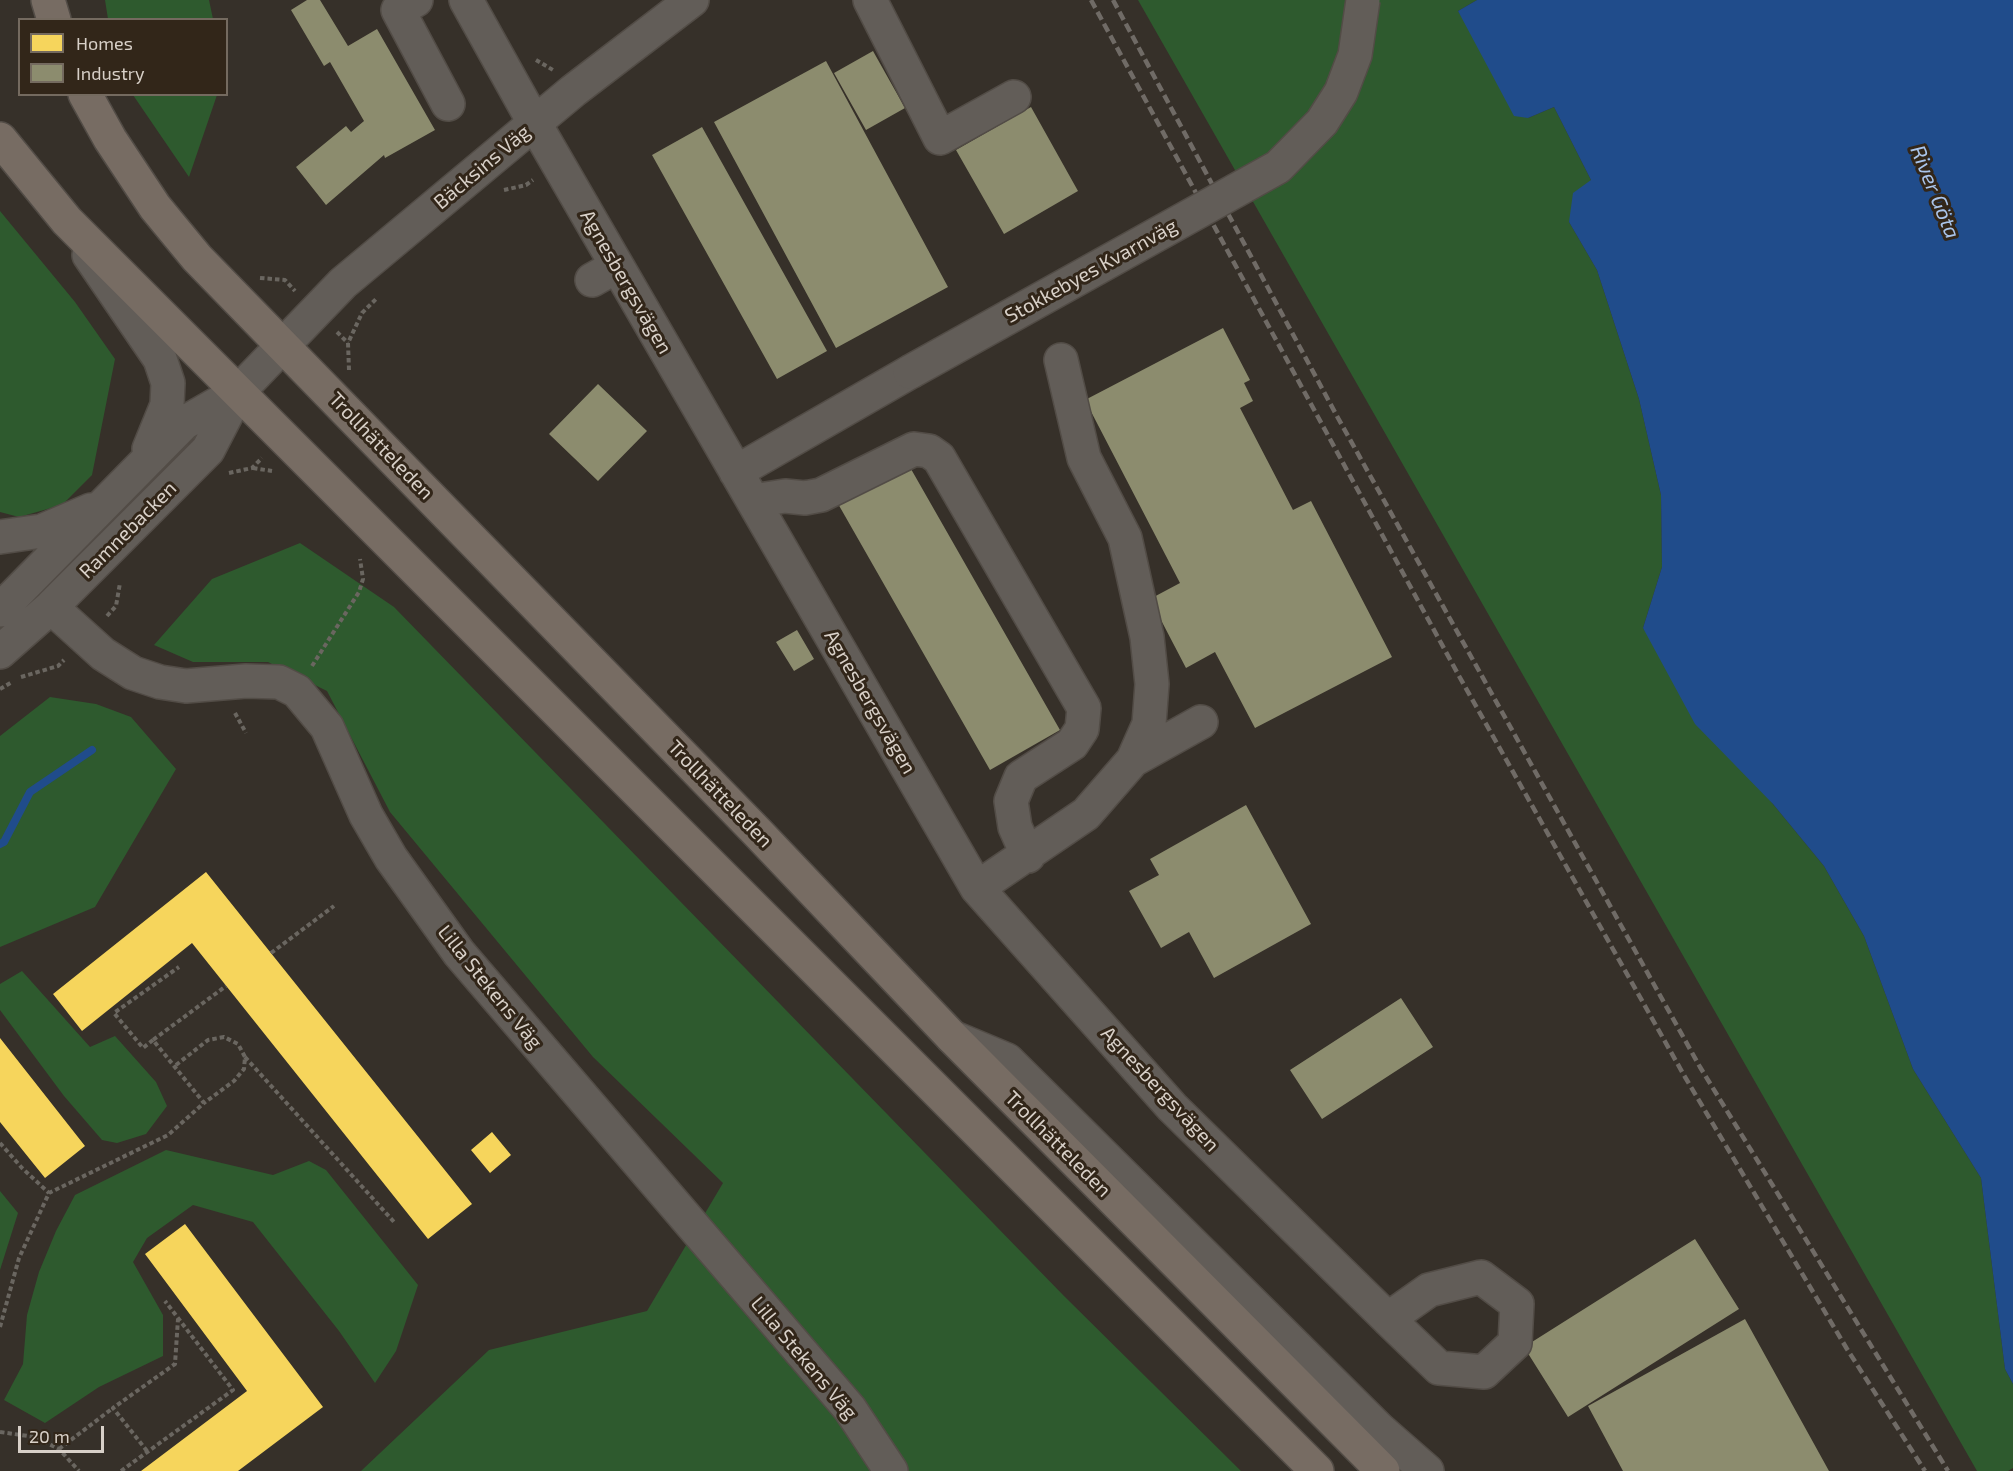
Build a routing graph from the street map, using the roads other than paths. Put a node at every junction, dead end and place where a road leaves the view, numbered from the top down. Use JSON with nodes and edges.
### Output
{"nodes":[{"id":1,"x":48,"y":0,"type":"edge"},
{"id":2,"x":416,"y":0,"type":"edge"},
{"id":3,"x":466,"y":0,"type":"edge"},
{"id":4,"x":692,"y":0,"type":"edge"},
{"id":5,"x":870,"y":0,"type":"edge"},
{"id":6,"x":1363,"y":0,"type":"edge"},
{"id":7,"x":53,"y":18,"type":"edge"},
{"id":8,"x":86,"y":96,"type":"edge"},
{"id":9,"x":1014,"y":97,"type":"dead end"},
{"id":10,"x":448,"y":104,"type":"dead end"},
{"id":11,"x":535,"y":124,"type":"junction"},
{"id":12,"x":0,"y":139,"type":"edge"},
{"id":13,"x":67,"y":221,"type":"junction"},
{"id":14,"x":282,"y":346,"type":"junction"},
{"id":15,"x":1060,"y":360,"type":"dead end"},
{"id":16,"x":238,"y":392,"type":"junction"},
{"id":17,"x":141,"y":467,"type":"junction"},
{"id":18,"x":736,"y":472,"type":"junction"},
{"id":19,"x":753,"y":501,"type":"junction"},
{"id":20,"x":106,"y":504,"type":"junction"},
{"id":21,"x":0,"y":537,"type":"edge"},
{"id":22,"x":1,"y":600,"type":"edge"},
{"id":23,"x":51,"y":607,"type":"junction"},
{"id":24,"x":0,"y":652,"type":"edge"},
{"id":25,"x":1201,"y":722,"type":"dead end"},
{"id":26,"x":1133,"y":760,"type":"junction"},
{"id":27,"x":1028,"y":856,"type":"junction"},
{"id":28,"x":977,"y":888,"type":"junction"},
{"id":29,"x":952,"y":1037,"type":"junction"},
{"id":30,"x":1388,"y":1319,"type":"dead end"},
{"id":31,"x":891,"y":1471,"type":"edge"},
{"id":32,"x":1317,"y":1471,"type":"edge"},
{"id":33,"x":1383,"y":1471,"type":"edge"},
{"id":34,"x":1427,"y":1471,"type":"edge"}],
"edges":[{"from":1,"to":7,"type":"highway"},
{"from":2,"to":10,"type":"street"},
{"from":3,"to":11,"type":"street","name":"Agnesbergsvägen"},
{"from":4,"to":11,"type":"street","name":"Bäcksins Väg"},
{"from":5,"to":9,"type":"street"},
{"from":6,"to":18,"type":"street","name":"Stokkebyes Kvarnväg","bridge":true},
{"from":8,"to":14,"type":"highway","name":"Trollhätteleden"},
{"from":11,"to":14,"type":"street","name":"Bäcksins Väg"},
{"from":11,"to":18,"type":"street","name":"Agnesbergsvägen"},
{"from":12,"to":13,"type":"highway"},
{"from":13,"to":16,"type":"highway"},
{"from":13,"to":17,"type":"street","name":"Ramnebacken"},
{"from":14,"to":16,"type":"street","name":"Ramnebacken"},
{"from":14,"to":29,"type":"highway","name":"Trollhätteleden"},
{"from":15,"to":26,"type":"street"},
{"from":16,"to":17,"type":"street","name":"Ramnebacken"},
{"from":16,"to":23,"type":"street","name":"Ramnebacken"},
{"from":16,"to":32,"type":"highway"},
{"from":17,"to":20,"type":"street","name":"Ramnebacken"},
{"from":18,"to":19,"type":"street","name":"Agnesbergsvägen"},
{"from":19,"to":27,"type":"street"},
{"from":19,"to":28,"type":"street","name":"Agnesbergsvägen"},
{"from":20,"to":21,"type":"street"},
{"from":20,"to":22,"type":"street","name":"Ramnebacken"},
{"from":22,"to":23,"type":"street"},
{"from":23,"to":24,"type":"street","name":"Ramnebacken"},
{"from":23,"to":31,"type":"street","name":"Lilla Stekens Väg"},
{"from":25,"to":26,"type":"street"},
{"from":26,"to":27,"type":"street"},
{"from":27,"to":28,"type":"street"},
{"from":28,"to":30,"type":"street","name":"Agnesbergsvägen"},
{"from":29,"to":33,"type":"highway","name":"Trollhätteleden"},
{"from":29,"to":34,"type":"street"}]}
